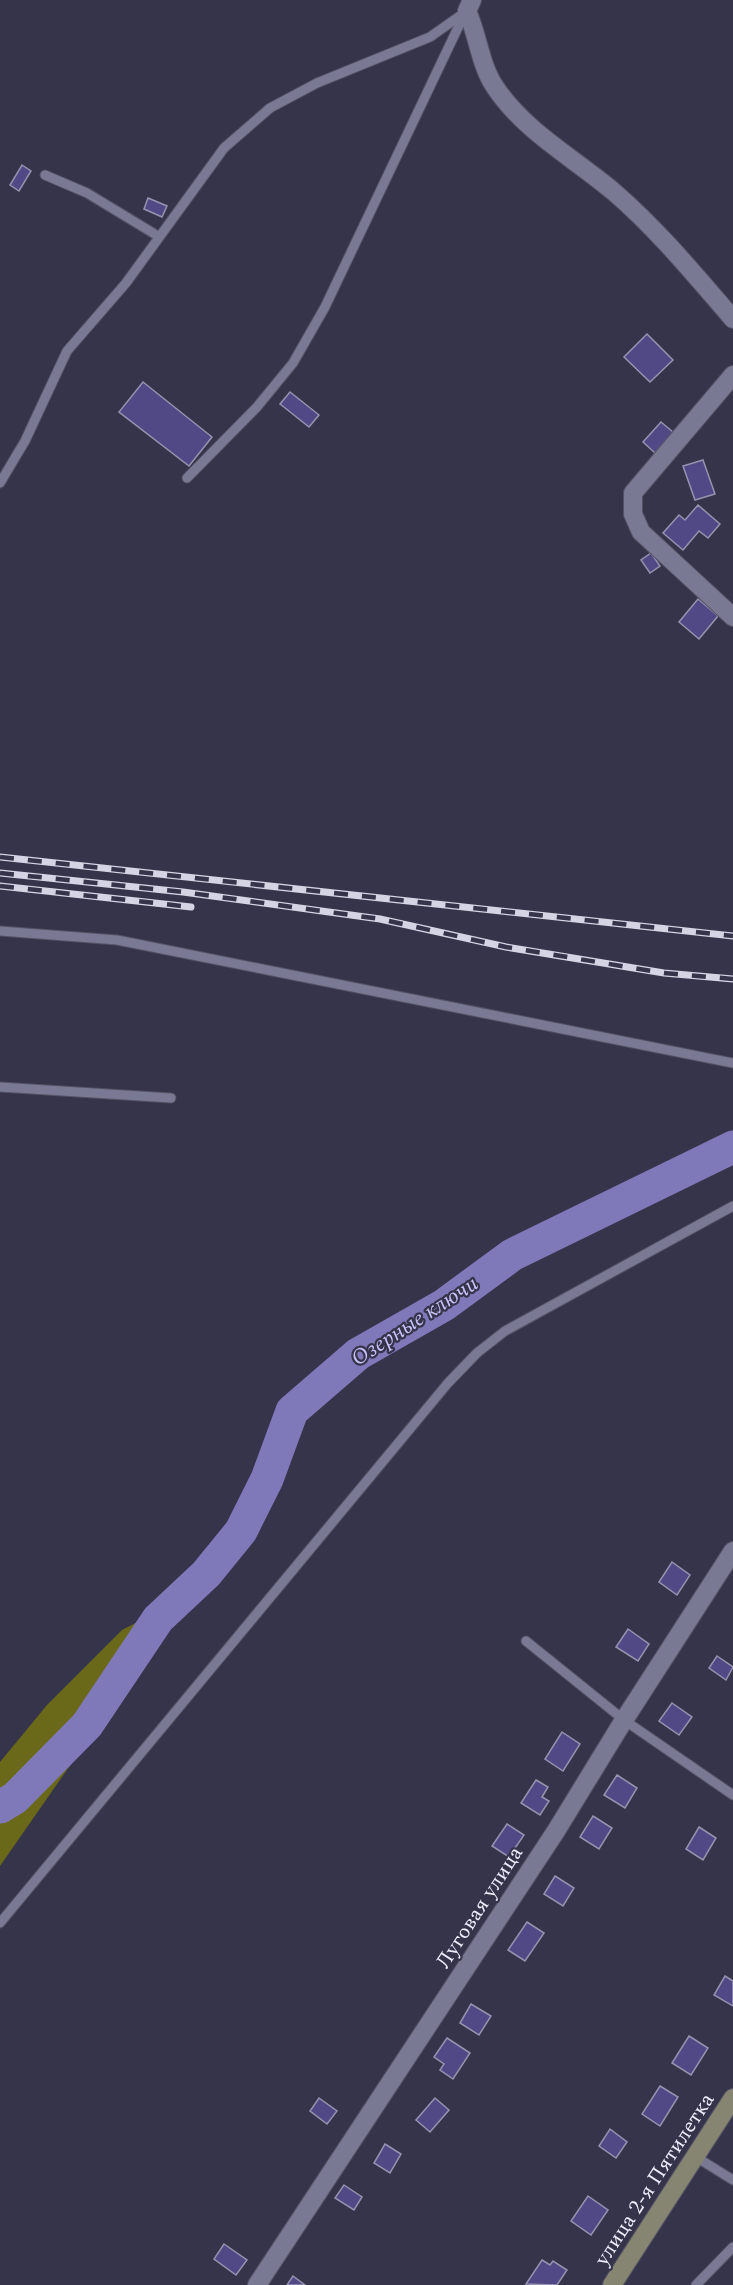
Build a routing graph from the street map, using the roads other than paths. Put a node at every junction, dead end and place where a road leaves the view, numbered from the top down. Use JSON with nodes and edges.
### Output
{"nodes":[{"id":1,"x":468,"y":7,"type":"edge"},
{"id":2,"x":45,"y":175,"type":"dead end"},
{"id":3,"x":158,"y":236,"type":"junction"},
{"id":4,"x":733,"y":319,"type":"edge"},
{"id":5,"x":733,"y":375,"type":"edge"},
{"id":6,"x":187,"y":478,"type":"dead end"},
{"id":7,"x":0,"y":483,"type":"edge"},
{"id":8,"x":733,"y":617,"type":"edge"},
{"id":9,"x":0,"y":931,"type":"edge"},
{"id":10,"x":733,"y":1063,"type":"edge"},
{"id":11,"x":0,"y":1088,"type":"edge"},
{"id":12,"x":171,"y":1098,"type":"dead end"},
{"id":13,"x":733,"y":1206,"type":"edge"},
{"id":14,"x":733,"y":1551,"type":"edge"},
{"id":15,"x":526,"y":1641,"type":"dead end"},
{"id":16,"x":624,"y":1720,"type":"junction"},
{"id":17,"x":733,"y":1796,"type":"edge"},
{"id":18,"x":0,"y":1923,"type":"edge"},
{"id":19,"x":733,"y":2098,"type":"edge"},
{"id":20,"x":696,"y":2157,"type":"junction"},
{"id":21,"x":733,"y":2180,"type":"edge"},
{"id":22,"x":733,"y":2247,"type":"edge"},
{"id":23,"x":257,"y":2285,"type":"edge"},
{"id":24,"x":612,"y":2285,"type":"edge"},
{"id":25,"x":696,"y":2285,"type":"edge"}],
"edges":[{"from":1,"to":3,"type":"lane"},
{"from":1,"to":4,"type":"street"},
{"from":1,"to":6,"type":"lane"},
{"from":2,"to":3,"type":"lane"},
{"from":3,"to":7,"type":"lane"},
{"from":5,"to":8,"type":"street"},
{"from":9,"to":10,"type":"lane"},
{"from":11,"to":12,"type":"lane"},
{"from":13,"to":18,"type":"lane"},
{"from":14,"to":16,"type":"street","name":"Луговая улица"},
{"from":15,"to":16,"type":"lane"},
{"from":16,"to":17,"type":"lane"},
{"from":16,"to":23,"type":"street","name":"Луговая улица"},
{"from":19,"to":20,"type":"main road","name":"улица 2-я Пятилетка"},
{"from":20,"to":21,"type":"lane"},
{"from":20,"to":24,"type":"main road","name":"улица 2-я Пятилетка"},
{"from":22,"to":25,"type":"lane"}]}
